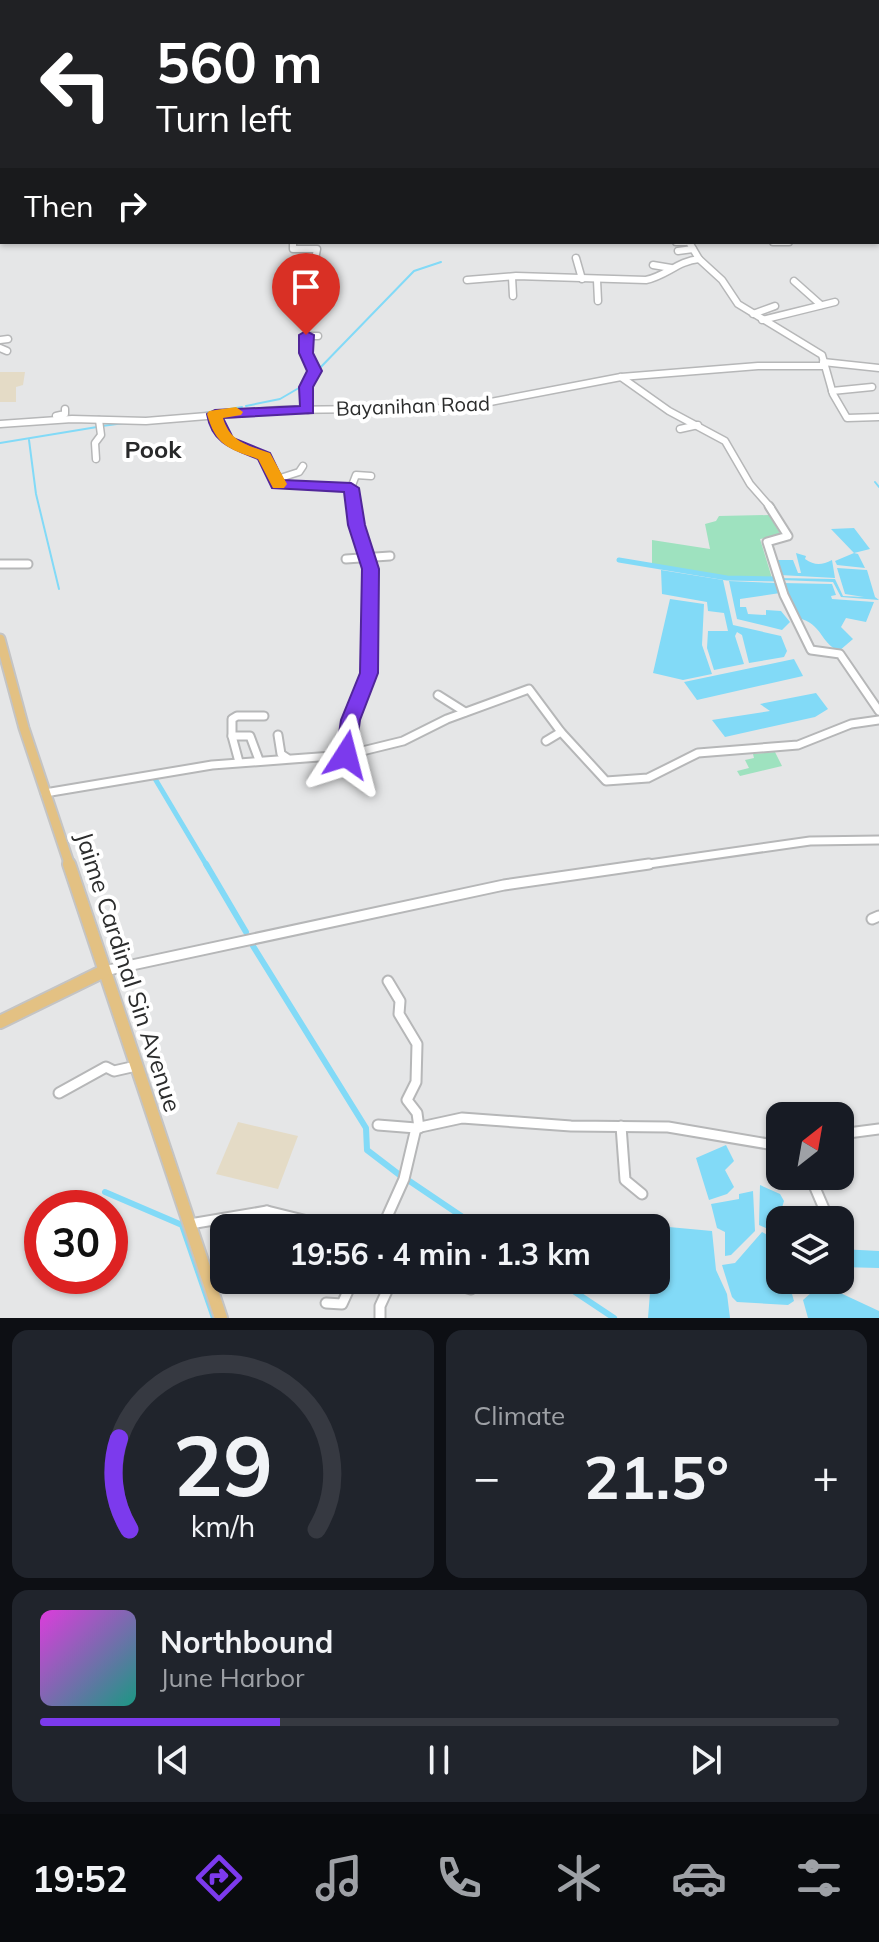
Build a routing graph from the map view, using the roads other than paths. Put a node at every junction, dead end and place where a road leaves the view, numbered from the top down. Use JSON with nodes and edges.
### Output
{"nodes":[{"id":1,"x":293,"y":244,"type":"edge"},
{"id":2,"x":689,"y":244,"type":"edge"},
{"id":3,"x":693,"y":249,"type":"junction"},
{"id":4,"x":678,"y":251,"type":"dead end"},
{"id":5,"x":576,"y":258,"type":"dead end"},
{"id":6,"x":699,"y":259,"type":"junction"},
{"id":7,"x":314,"y":265,"type":"dead end"},
{"id":8,"x":653,"y":265,"type":"dead end"},
{"id":9,"x":671,"y":268,"type":"junction"},
{"id":10,"x":512,"y":277,"type":"junction"},
{"id":11,"x":582,"y":279,"type":"junction"},
{"id":12,"x":467,"y":280,"type":"dead end"},
{"id":13,"x":597,"y":280,"type":"junction"},
{"id":14,"x":794,"y":281,"type":"dead end"},
{"id":15,"x":513,"y":296,"type":"dead end"},
{"id":16,"x":598,"y":301,"type":"dead end"},
{"id":17,"x":835,"y":302,"type":"dead end"},
{"id":18,"x":821,"y":305,"type":"junction"},
{"id":19,"x":775,"y":306,"type":"dead end"},
{"id":20,"x":753,"y":314,"type":"junction"},
{"id":21,"x":762,"y":320,"type":"junction"},
{"id":22,"x":318,"y":336,"type":"dead end"},
{"id":23,"x":824,"y":364,"type":"junction"},
{"id":24,"x":879,"y":368,"type":"edge"},
{"id":25,"x":621,"y":377,"type":"junction"},
{"id":26,"x":872,"y":387,"type":"dead end"},
{"id":27,"x":832,"y":391,"type":"junction"},
{"id":28,"x":65,"y":409,"type":"dead end"},
{"id":29,"x":308,"y":410,"type":"junction"},
{"id":30,"x":215,"y":414,"type":"junction"},
{"id":31,"x":879,"y":417,"type":"edge"},
{"id":32,"x":99,"y":420,"type":"junction"},
{"id":33,"x":53,"y":421,"type":"junction"},
{"id":34,"x":0,"y":424,"type":"edge"},
{"id":35,"x":698,"y":425,"type":"junction"},
{"id":36,"x":680,"y":429,"type":"dead end"},
{"id":37,"x":96,"y":459,"type":"dead end"},
{"id":38,"x":303,"y":466,"type":"dead end"},
{"id":39,"x":371,"y":476,"type":"dead end"},
{"id":40,"x":274,"y":480,"type":"junction"},
{"id":41,"x":351,"y":488,"type":"junction"},
{"id":42,"x":390,"y":556,"type":"dead end"},
{"id":43,"x":346,"y":559,"type":"dead end"},
{"id":44,"x":368,"y":559,"type":"junction"},
{"id":45,"x":0,"y":564,"type":"edge"},
{"id":46,"x":28,"y":564,"type":"dead end"},
{"id":47,"x":0,"y":639,"type":"edge"},
{"id":48,"x":5,"y":678,"type":"edge"},
{"id":49,"x":438,"y":695,"type":"dead end"},
{"id":50,"x":879,"y":711,"type":"edge"},
{"id":51,"x":465,"y":712,"type":"junction"},
{"id":52,"x":264,"y":716,"type":"dead end"},
{"id":53,"x":879,"y":720,"type":"edge"},
{"id":54,"x":561,"y":732,"type":"junction"},
{"id":55,"x":278,"y":735,"type":"dead end"},
{"id":56,"x":232,"y":736,"type":"junction"},
{"id":57,"x":546,"y":741,"type":"dead end"},
{"id":58,"x":346,"y":755,"type":"junction"},
{"id":59,"x":287,"y":758,"type":"junction"},
{"id":60,"x":259,"y":760,"type":"junction"},
{"id":61,"x":239,"y":762,"type":"junction"},
{"id":62,"x":45,"y":793,"type":"junction"},
{"id":63,"x":879,"y":840,"type":"edge"},
{"id":64,"x":104,"y":971,"type":"junction"},
{"id":65,"x":388,"y":981,"type":"dead end"},
{"id":66,"x":0,"y":1022,"type":"edge"},
{"id":67,"x":136,"y":1066,"type":"junction"},
{"id":68,"x":59,"y":1093,"type":"dead end"},
{"id":69,"x":378,"y":1125,"type":"dead end"},
{"id":70,"x":621,"y":1126,"type":"junction"},
{"id":71,"x":418,"y":1128,"type":"junction"},
{"id":72,"x":879,"y":1129,"type":"edge"},
{"id":73,"x":854,"y":1132,"type":"edge"},
{"id":74,"x":766,"y":1144,"type":"edge"},
{"id":75,"x":642,"y":1194,"type":"dead end"},
{"id":76,"x":267,"y":1211,"type":"junction"},
{"id":77,"x":266,"y":1214,"type":"edge"},
{"id":78,"x":279,"y":1214,"type":"edge"},
{"id":79,"x":388,"y":1214,"type":"edge"},
{"id":80,"x":190,"y":1224,"type":"junction"},
{"id":81,"x":347,"y":1294,"type":"edge"},
{"id":82,"x":386,"y":1294,"type":"edge"},
{"id":83,"x":326,"y":1303,"type":"dead end"},
{"id":84,"x":221,"y":1318,"type":"edge"},
{"id":85,"x":380,"y":1318,"type":"edge"}],
"edges":[{"from":1,"to":7,"type":"street"},
{"from":2,"to":3,"type":"street"},
{"from":3,"to":4,"type":"street"},
{"from":3,"to":6,"type":"street"},
{"from":5,"to":11,"type":"street"},
{"from":6,"to":9,"type":"street"},
{"from":6,"to":20,"type":"street"},
{"from":8,"to":9,"type":"street"},
{"from":9,"to":13,"type":"street"},
{"from":10,"to":11,"type":"street"},
{"from":10,"to":12,"type":"street"},
{"from":10,"to":15,"type":"street"},
{"from":11,"to":13,"type":"street"},
{"from":13,"to":16,"type":"street"},
{"from":14,"to":18,"type":"street"},
{"from":17,"to":18,"type":"street"},
{"from":18,"to":21,"type":"street"},
{"from":19,"to":20,"type":"street"},
{"from":20,"to":21,"type":"street"},
{"from":21,"to":23,"type":"street"},
{"from":22,"to":29,"type":"street"},
{"from":23,"to":24,"type":"street","name":"Bayanihan Road"},
{"from":23,"to":25,"type":"street","name":"Bayanihan Road"},
{"from":23,"to":27,"type":"street"},
{"from":25,"to":29,"type":"street","name":"Bayanihan Road"},
{"from":25,"to":35,"type":"street"},
{"from":26,"to":27,"type":"street"},
{"from":27,"to":31,"type":"street"},
{"from":28,"to":33,"type":"street"},
{"from":29,"to":30,"type":"street","name":"Bayanihan Road"},
{"from":30,"to":32,"type":"street","name":"Bayanihan Road"},
{"from":30,"to":40,"type":"street"},
{"from":32,"to":33,"type":"street","name":"Bayanihan Road"},
{"from":32,"to":37,"type":"street"},
{"from":33,"to":34,"type":"street","name":"Bayanihan Road"},
{"from":35,"to":36,"type":"street"},
{"from":35,"to":50,"type":"street"},
{"from":38,"to":40,"type":"street"},
{"from":39,"to":41,"type":"street"},
{"from":40,"to":41,"type":"street"},
{"from":41,"to":44,"type":"street"},
{"from":42,"to":44,"type":"street"},
{"from":43,"to":44,"type":"street"},
{"from":44,"to":58,"type":"street"},
{"from":45,"to":46,"type":"street"},
{"from":47,"to":48,"type":"main road","name":"Jaime Cardinal Sin Avenue"},
{"from":48,"to":62,"type":"main road","name":"Jaime Cardinal Sin Avenue"},
{"from":49,"to":51,"type":"street"},
{"from":51,"to":54,"type":"street"},
{"from":51,"to":58,"type":"street"},
{"from":52,"to":56,"type":"street"},
{"from":53,"to":54,"type":"street"},
{"from":54,"to":57,"type":"street"},
{"from":55,"to":59,"type":"street"},
{"from":56,"to":60,"type":"street"},
{"from":56,"to":61,"type":"street"},
{"from":58,"to":59,"type":"street"},
{"from":59,"to":60,"type":"street"},
{"from":60,"to":61,"type":"street"},
{"from":61,"to":62,"type":"street"},
{"from":62,"to":64,"type":"main road","name":"Jaime Cardinal Sin Avenue"},
{"from":63,"to":64,"type":"street"},
{"from":64,"to":66,"type":"main road"},
{"from":64,"to":67,"type":"main road","name":"Jaime Cardinal Sin Avenue"},
{"from":65,"to":71,"type":"street"},
{"from":67,"to":68,"type":"street"},
{"from":67,"to":80,"type":"main road","name":"Jaime Cardinal Sin Avenue"},
{"from":69,"to":71,"type":"street"},
{"from":70,"to":71,"type":"street"},
{"from":70,"to":74,"type":"street"},
{"from":70,"to":75,"type":"street"},
{"from":71,"to":79,"type":"street"},
{"from":72,"to":73,"type":"street"},
{"from":76,"to":77,"type":"street"},
{"from":76,"to":78,"type":"street"},
{"from":76,"to":80,"type":"street"},
{"from":80,"to":84,"type":"main road","name":"Jaime Cardinal Sin Avenue"},
{"from":81,"to":83,"type":"street"},
{"from":82,"to":85,"type":"street"}]}
